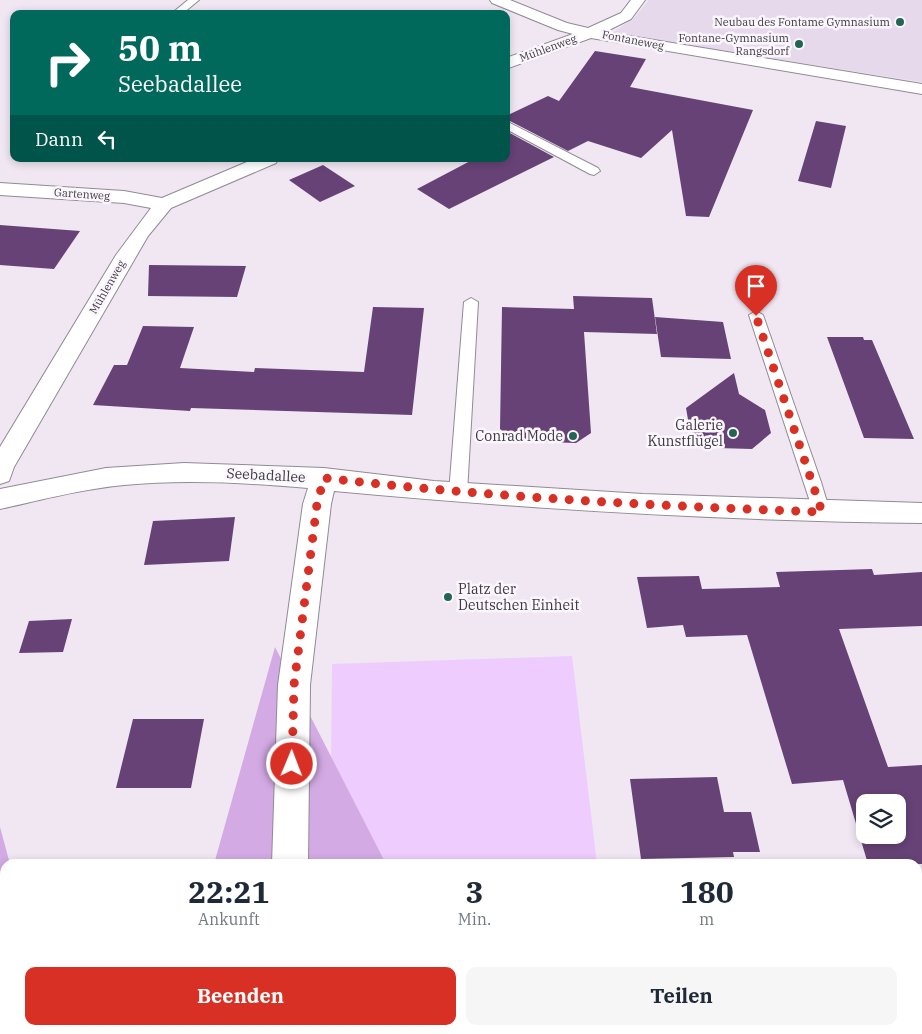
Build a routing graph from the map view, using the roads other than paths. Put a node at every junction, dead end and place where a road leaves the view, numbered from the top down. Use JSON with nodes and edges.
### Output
{"nodes":[{"id":1,"x":194,"y":0,"type":"edge"},
{"id":2,"x":497,"y":0,"type":"edge"},
{"id":3,"x":638,"y":0,"type":"edge"},
{"id":4,"x":175,"y":10,"type":"edge"},
{"id":5,"x":592,"y":32,"type":"junction"},
{"id":6,"x":510,"y":63,"type":"edge"},
{"id":7,"x":922,"y":88,"type":"edge"},
{"id":8,"x":510,"y":126,"type":"edge"},
{"id":9,"x":261,"y":162,"type":"edge"},
{"id":10,"x":594,"y":171,"type":"dead end"},
{"id":11,"x":0,"y":189,"type":"edge"},
{"id":12,"x":164,"y":204,"type":"junction"},
{"id":13,"x":471,"y":302,"type":"dead end"},
{"id":14,"x":756,"y":316,"type":"dead end"},
{"id":15,"x":0,"y":474,"type":"edge"},
{"id":16,"x":324,"y":478,"type":"junction"},
{"id":17,"x":458,"y":493,"type":"junction"},
{"id":18,"x":0,"y":499,"type":"edge"},
{"id":19,"x":822,"y":512,"type":"junction"},
{"id":20,"x":922,"y":514,"type":"edge"},
{"id":21,"x":290,"y":859,"type":"edge"}],
"edges":[{"from":1,"to":4,"type":"lane"},
{"from":2,"to":5,"type":"street","name":"Fontaneweg"},
{"from":3,"to":5,"type":"street","name":"Mühlenweg"},
{"from":5,"to":6,"type":"street","name":"Mühlenweg"},
{"from":5,"to":7,"type":"street","name":"Fontaneweg"},
{"from":8,"to":10,"type":"lane"},
{"from":9,"to":12,"type":"street","name":"Mühlenweg"},
{"from":11,"to":12,"type":"street","name":"Gartenweg"},
{"from":12,"to":15,"type":"street","name":"Mühlenweg"},
{"from":13,"to":17,"type":"lane"},
{"from":14,"to":19,"type":"lane"},
{"from":16,"to":17,"type":"street","name":"Seebadallee"},
{"from":16,"to":18,"type":"street","name":"Seebadallee"},
{"from":16,"to":21,"type":"street"},
{"from":17,"to":19,"type":"street","name":"Seebadallee"},
{"from":19,"to":20,"type":"street","name":"Seebadallee"}]}
